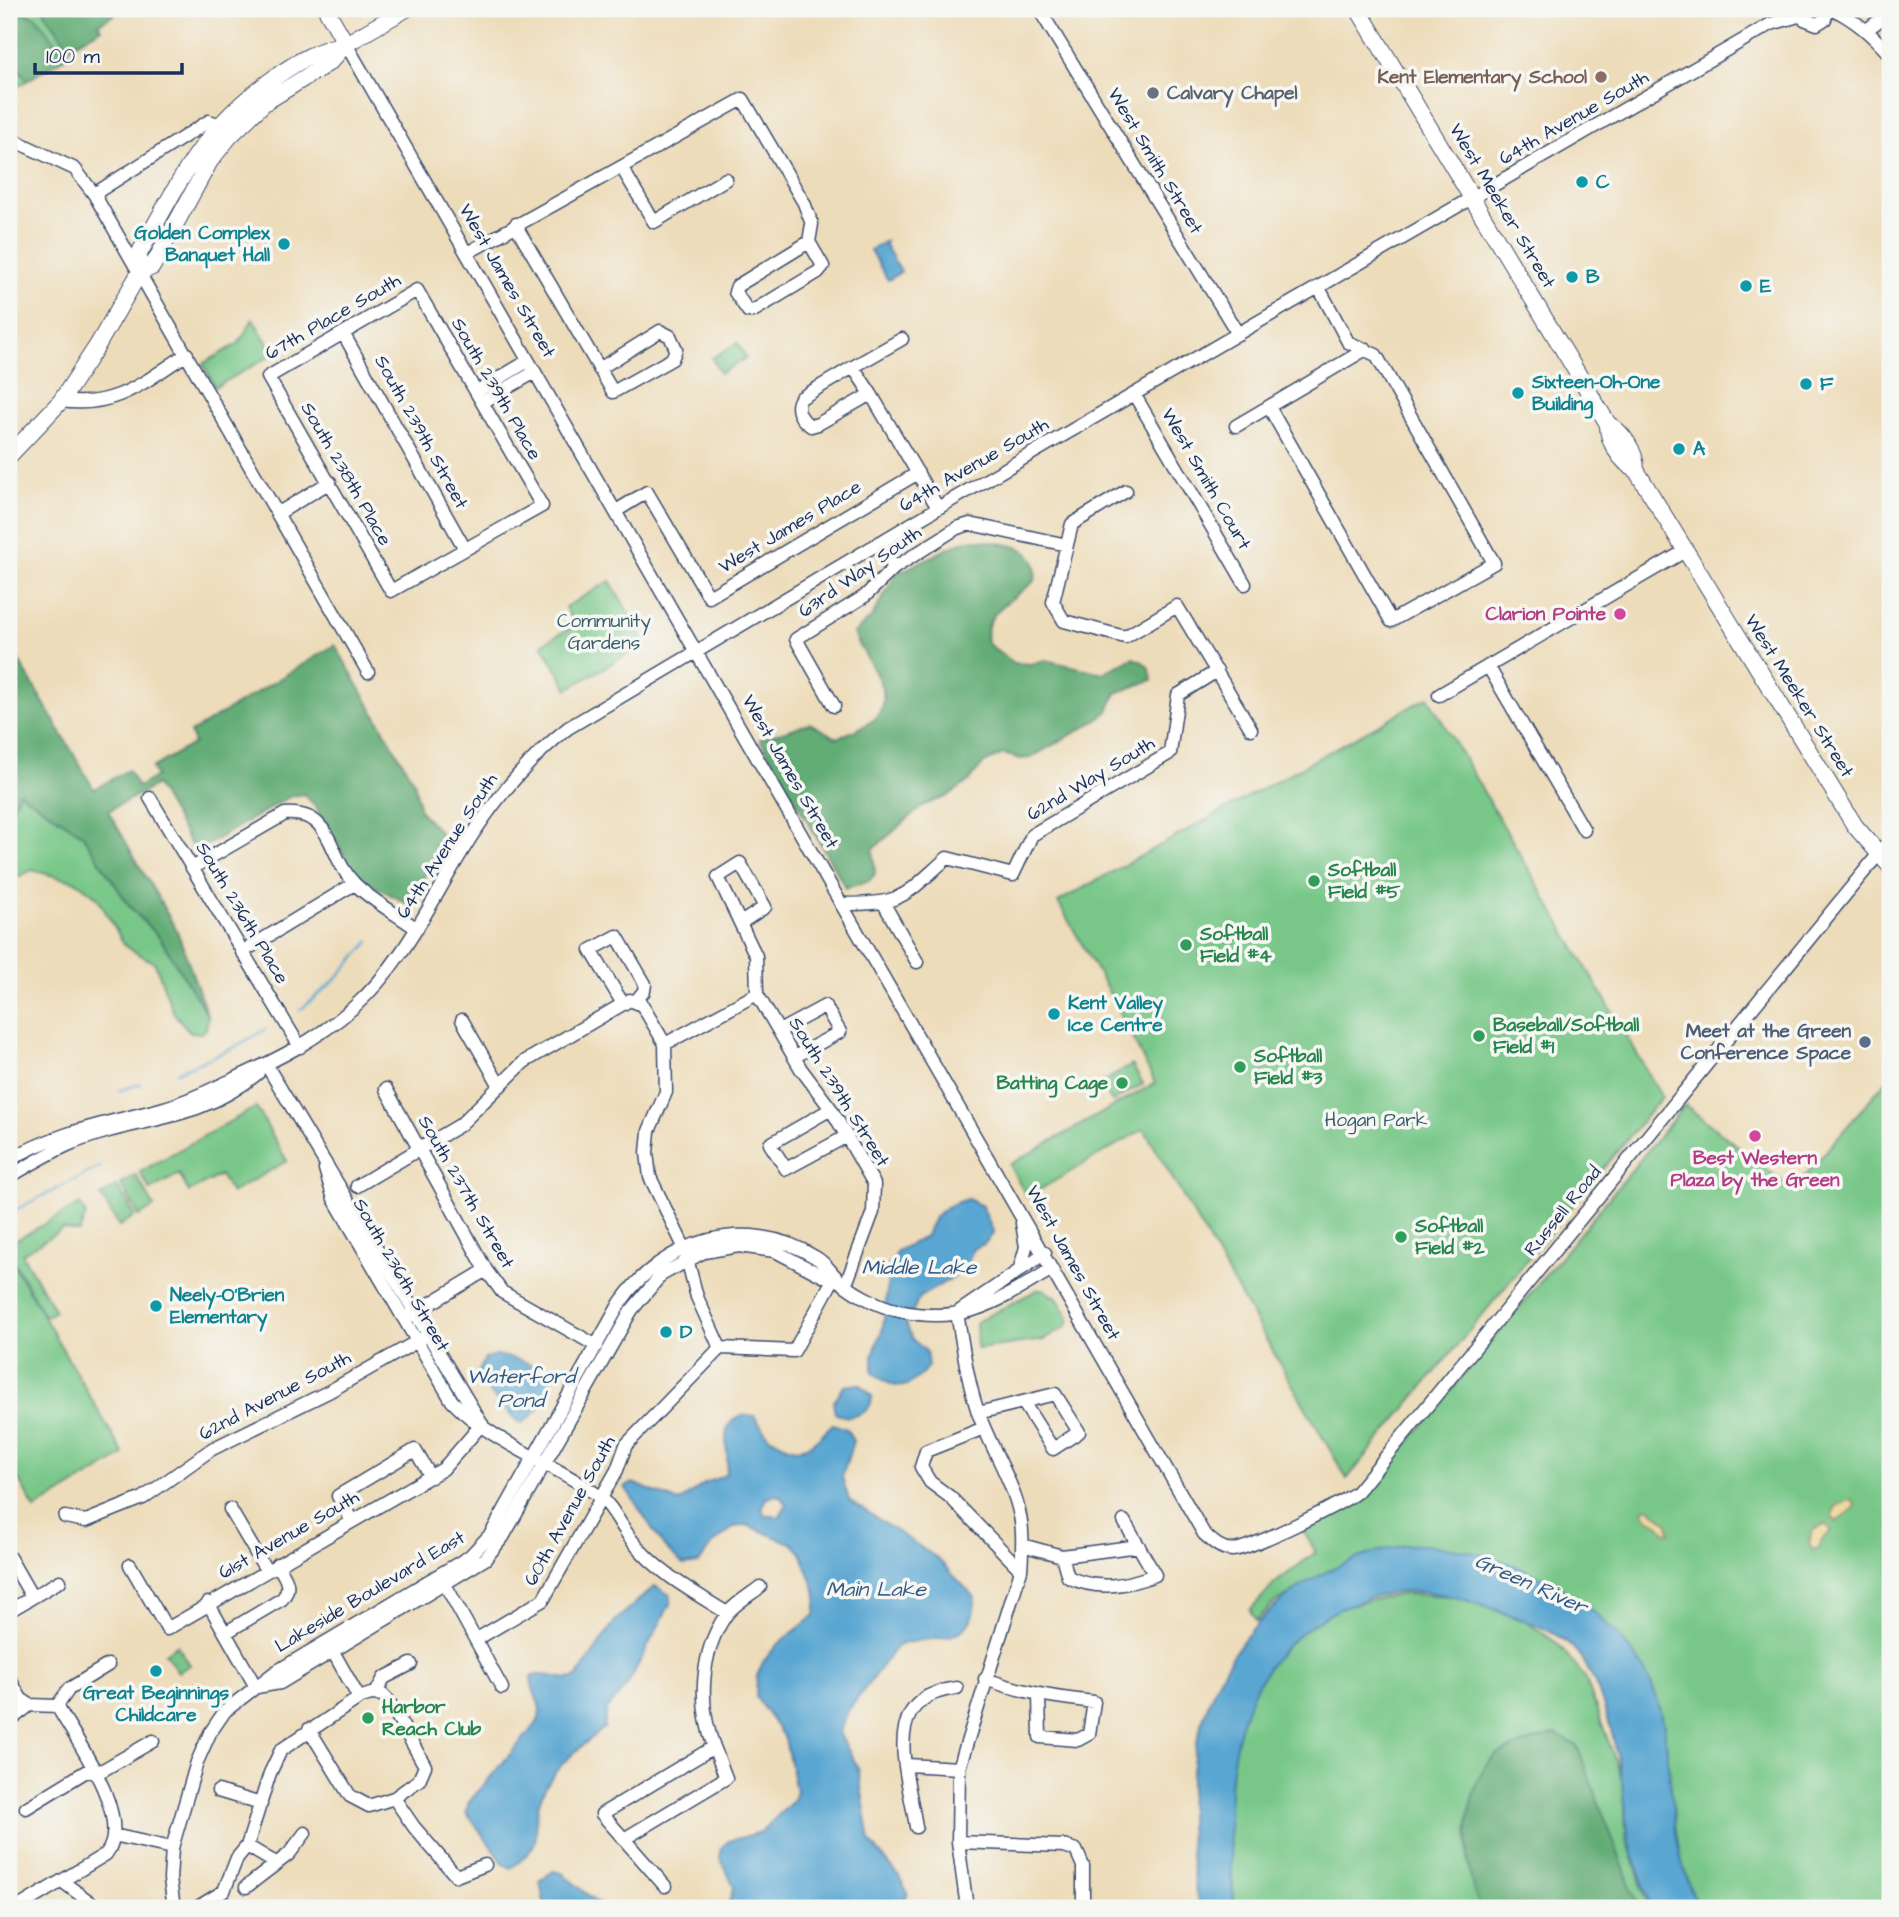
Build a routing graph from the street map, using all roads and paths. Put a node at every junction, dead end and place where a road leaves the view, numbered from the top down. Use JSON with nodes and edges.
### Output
{"nodes":[{"id":1,"x":326,"y":9,"type":"edge"},
{"id":2,"x":406,"y":9,"type":"edge"},
{"id":3,"x":1039,"y":9,"type":"edge"},
{"id":4,"x":1358,"y":9,"type":"edge"},
{"id":5,"x":1802,"y":12,"type":"edge"},
{"id":6,"x":1829,"y":12,"type":"edge"},
{"id":7,"x":1890,"y":12,"type":"edge"},
{"id":8,"x":1868,"y":29,"type":"junction"},
{"id":9,"x":345,"y":44,"type":"junction"},
{"id":10,"x":1890,"y":55,"type":"edge"},
{"id":11,"x":218,"y":124,"type":"junction"},
{"id":12,"x":9,"y":138,"type":"edge"},
{"id":13,"x":622,"y":168,"type":"junction"},
{"id":14,"x":726,"y":179,"type":"dead end"},
{"id":15,"x":94,"y":194,"type":"junction"},
{"id":16,"x":1474,"y":200,"type":"junction"},
{"id":17,"x":517,"y":228,"type":"junction"},
{"id":18,"x":809,"y":242,"type":"junction"},
{"id":19,"x":469,"y":256,"type":"junction"},
{"id":20,"x":140,"y":272,"type":"junction"},
{"id":21,"x":1319,"y":288,"type":"junction"},
{"id":22,"x":417,"y":290,"type":"joint"},
{"id":23,"x":344,"y":333,"type":"junction"},
{"id":24,"x":1238,"y":334,"type":"junction"},
{"id":25,"x":902,"y":339,"type":"dead end"},
{"id":26,"x":1366,"y":349,"type":"junction"},
{"id":27,"x":187,"y":354,"type":"junction"},
{"id":28,"x":532,"y":366,"type":"junction"},
{"id":29,"x":853,"y":367,"type":"junction"},
{"id":30,"x":599,"y":369,"type":"junction"},
{"id":31,"x":268,"y":377,"type":"joint"},
{"id":32,"x":871,"y":394,"type":"junction"},
{"id":33,"x":1134,"y":394,"type":"junction"},
{"id":34,"x":480,"y":397,"type":"junction"},
{"id":35,"x":61,"y":401,"type":"junction"},
{"id":36,"x":1269,"y":407,"type":"junction"},
{"id":37,"x":1236,"y":426,"type":"dead end"},
{"id":38,"x":9,"y":456,"type":"edge"},
{"id":39,"x":918,"y":473,"type":"junction"},
{"id":40,"x":330,"y":482,"type":"junction"},
{"id":41,"x":1126,"y":491,"type":"dead end"},
{"id":42,"x":939,"y":508,"type":"junction"},
{"id":43,"x":616,"y":511,"type":"junction"},
{"id":44,"x":277,"y":513,"type":"junction"},
{"id":45,"x":880,"y":542,"type":"junction"},
{"id":46,"x":1067,"y":545,"type":"junction"},
{"id":47,"x":465,"y":549,"type":"junction"},
{"id":48,"x":1685,"y":551,"type":"junction"},
{"id":49,"x":894,"y":568,"type":"junction"},
{"id":50,"x":1245,"y":584,"type":"dead end"},
{"id":51,"x":696,"y":652,"type":"junction"},
{"id":52,"x":1488,"y":666,"type":"junction"},
{"id":53,"x":1217,"y":671,"type":"junction"},
{"id":54,"x":368,"y":672,"type":"dead end"},
{"id":55,"x":1439,"y":695,"type":"dead end"},
{"id":56,"x":834,"y":706,"type":"dead end"},
{"id":57,"x":1251,"y":729,"type":"dead end"},
{"id":58,"x":150,"y":798,"type":"dead end"},
{"id":59,"x":1584,"y":830,"type":"dead end"},
{"id":60,"x":1890,"y":840,"type":"edge"},
{"id":61,"x":1877,"y":853,"type":"junction"},
{"id":62,"x":1890,"y":866,"type":"edge"},
{"id":63,"x":192,"y":868,"type":"junction"},
{"id":64,"x":354,"y":884,"type":"junction"},
{"id":65,"x":843,"y":904,"type":"junction"},
{"id":66,"x":884,"y":904,"type":"junction"},
{"id":67,"x":742,"y":922,"type":"junction"},
{"id":68,"x":417,"y":929,"type":"junction"},
{"id":69,"x":242,"y":952,"type":"junction"},
{"id":70,"x":917,"y":962,"type":"dead end"},
{"id":71,"x":757,"y":994,"type":"junction"},
{"id":72,"x":630,"y":1003,"type":"junction"},
{"id":73,"x":462,"y":1020,"type":"dead end"},
{"id":74,"x":779,"y":1031,"type":"junction"},
{"id":75,"x":665,"y":1044,"type":"junction"},
{"id":76,"x":300,"y":1047,"type":"junction"},
{"id":77,"x":794,"y":1057,"type":"junction"},
{"id":78,"x":267,"y":1066,"type":"junction"},
{"id":79,"x":500,"y":1086,"type":"junction"},
{"id":80,"x":386,"y":1089,"type":"dead end"},
{"id":81,"x":831,"y":1109,"type":"junction"},
{"id":82,"x":847,"y":1136,"type":"junction"},
{"id":83,"x":419,"y":1149,"type":"junction"},
{"id":84,"x":9,"y":1160,"type":"edge"},
{"id":85,"x":9,"y":1177,"type":"edge"},
{"id":86,"x":357,"y":1186,"type":"dead end"},
{"id":87,"x":1018,"y":1209,"type":"junction"},
{"id":88,"x":686,"y":1253,"type":"junction"},
{"id":89,"x":1045,"y":1253,"type":"junction"},
{"id":90,"x":1020,"y":1268,"type":"junction"},
{"id":91,"x":1052,"y":1269,"type":"junction"},
{"id":92,"x":486,"y":1270,"type":"junction"},
{"id":93,"x":840,"y":1280,"type":"junction"},
{"id":94,"x":957,"y":1313,"type":"junction"},
{"id":95,"x":409,"y":1316,"type":"junction"},
{"id":96,"x":422,"y":1339,"type":"junction"},
{"id":97,"x":597,"y":1346,"type":"junction"},
{"id":98,"x":720,"y":1348,"type":"junction"},
{"id":99,"x":1023,"y":1402,"type":"junction"},
{"id":100,"x":978,"y":1413,"type":"junction"},
{"id":101,"x":482,"y":1424,"type":"junction"},
{"id":102,"x":984,"y":1428,"type":"junction"},
{"id":103,"x":540,"y":1461,"type":"junction"},
{"id":104,"x":430,"y":1477,"type":"junction"},
{"id":105,"x":602,"y":1497,"type":"junction"},
{"id":106,"x":230,"y":1509,"type":"dead end"},
{"id":107,"x":65,"y":1517,"type":"dead end"},
{"id":108,"x":352,"y":1521,"type":"junction"},
{"id":109,"x":1124,"y":1521,"type":"dead end"},
{"id":110,"x":1022,"y":1545,"type":"junction"},
{"id":111,"x":1139,"y":1546,"type":"junction"},
{"id":112,"x":1225,"y":1549,"type":"joint"},
{"id":113,"x":1062,"y":1556,"type":"junction"},
{"id":114,"x":9,"y":1557,"type":"edge"},
{"id":115,"x":130,"y":1565,"type":"dead end"},
{"id":116,"x":272,"y":1567,"type":"junction"},
{"id":117,"x":1021,"y":1570,"type":"junction"},
{"id":118,"x":60,"y":1581,"type":"dead end"},
{"id":119,"x":446,"y":1586,"type":"junction"},
{"id":120,"x":760,"y":1587,"type":"dead end"},
{"id":121,"x":32,"y":1597,"type":"junction"},
{"id":122,"x":208,"y":1603,"type":"junction"},
{"id":123,"x":9,"y":1611,"type":"edge"},
{"id":124,"x":727,"y":1613,"type":"junction"},
{"id":125,"x":225,"y":1633,"type":"junction"},
{"id":126,"x":477,"y":1639,"type":"junction"},
{"id":127,"x":330,"y":1647,"type":"junction"},
{"id":128,"x":411,"y":1664,"type":"dead end"},
{"id":129,"x":107,"y":1665,"type":"dead end"},
{"id":130,"x":9,"y":1678,"type":"edge"},
{"id":131,"x":985,"y":1679,"type":"junction"},
{"id":132,"x":256,"y":1687,"type":"junction"},
{"id":133,"x":502,"y":1688,"type":"dead end"},
{"id":134,"x":957,"y":1688,"type":"dead end"},
{"id":135,"x":380,"y":1694,"type":"junction"},
{"id":136,"x":1039,"y":1696,"type":"junction"},
{"id":137,"x":359,"y":1698,"type":"junction"},
{"id":138,"x":30,"y":1706,"type":"junction"},
{"id":139,"x":57,"y":1706,"type":"junction"},
{"id":140,"x":9,"y":1721,"type":"edge"},
{"id":141,"x":309,"y":1729,"type":"junction"},
{"id":142,"x":153,"y":1741,"type":"dead end"},
{"id":143,"x":714,"y":1747,"type":"junction"},
{"id":144,"x":907,"y":1765,"type":"junction"},
{"id":145,"x":959,"y":1768,"type":"junction"},
{"id":146,"x":94,"y":1772,"type":"junction"},
{"id":147,"x":218,"y":1791,"type":"dead end"},
{"id":148,"x":394,"y":1798,"type":"junction"},
{"id":149,"x":261,"y":1804,"type":"junction"},
{"id":150,"x":26,"y":1808,"type":"dead end"},
{"id":151,"x":916,"y":1827,"type":"dead end"},
{"id":152,"x":305,"y":1833,"type":"dead end"},
{"id":153,"x":113,"y":1835,"type":"junction"},
{"id":154,"x":624,"y":1839,"type":"junction"},
{"id":155,"x":958,"y":1842,"type":"junction"},
{"id":156,"x":247,"y":1846,"type":"junction"},
{"id":157,"x":172,"y":1848,"type":"junction"},
{"id":158,"x":277,"y":1864,"type":"junction"},
{"id":159,"x":485,"y":1865,"type":"dead end"},
{"id":160,"x":63,"y":1882,"type":"junction"},
{"id":161,"x":665,"y":1886,"type":"dead end"},
{"id":162,"x":246,"y":1887,"type":"dead end"},
{"id":163,"x":198,"y":1907,"type":"edge"},
{"id":164,"x":17,"y":1908,"type":"edge"},
{"id":165,"x":98,"y":1908,"type":"edge"},
{"id":166,"x":174,"y":1908,"type":"edge"},
{"id":167,"x":967,"y":1908,"type":"edge"},
{"id":168,"x":1083,"y":1908,"type":"edge"}],
"edges":[{"from":1,"to":9,"type":"main road","name":"West James Street"},
{"from":2,"to":9,"type":"main road"},
{"from":3,"to":24,"type":"street","name":"West Smith Street"},
{"from":4,"to":16,"type":"main road","name":"West Meeker Street"},
{"from":5,"to":6,"type":"street","name":"64th Avenue South"},
{"from":5,"to":16,"type":"street","name":"64th Avenue South"},
{"from":6,"to":8,"type":"street"},
{"from":7,"to":8,"type":"street"},
{"from":8,"to":10,"type":"street"},
{"from":9,"to":11,"type":"main road"},
{"from":9,"to":19,"type":"street","name":"West James Street"},
{"from":9,"to":20,"type":"main road"},
{"from":11,"to":15,"type":"street"},
{"from":11,"to":20,"type":"main road"},
{"from":12,"to":15,"type":"street"},
{"from":13,"to":14,"type":"street"},
{"from":13,"to":17,"type":"street"},
{"from":13,"to":18,"type":"street"},
{"from":15,"to":20,"type":"street"},
{"from":16,"to":21,"type":"street","name":"64th Avenue South"},
{"from":16,"to":48,"type":"main road","name":"West Meeker Street"},
{"from":17,"to":19,"type":"street"},
{"from":17,"to":30,"type":"street"},
{"from":18,"to":18,"type":"street"},
{"from":19,"to":28,"type":"street","name":"West James Street"},
{"from":20,"to":27,"type":"street"},
{"from":20,"to":35,"type":"main road"},
{"from":21,"to":24,"type":"street","name":"64th Avenue South"},
{"from":21,"to":26,"type":"street"},
{"from":22,"to":23,"type":"street","name":"67th Place South"},
{"from":22,"to":34,"type":"street","name":"South 239th Place"},
{"from":23,"to":31,"type":"street","name":"67th Place South"},
{"from":23,"to":47,"type":"street","name":"South 239th Street"},
{"from":24,"to":33,"type":"street","name":"64th Avenue South"},
{"from":25,"to":29,"type":"street"},
{"from":26,"to":36,"type":"street"},
{"from":26,"to":36,"type":"street"},
{"from":27,"to":35,"type":"street"},
{"from":27,"to":44,"type":"street"},
{"from":28,"to":34,"type":"street"},
{"from":28,"to":43,"type":"street","name":"West James Street"},
{"from":29,"to":32,"type":"street"},
{"from":29,"to":32,"type":"street"},
{"from":30,"to":30,"type":"street"},
{"from":31,"to":40,"type":"street","name":"South 238th Place"},
{"from":32,"to":39,"type":"street"},
{"from":33,"to":42,"type":"street","name":"64th Avenue South"},
{"from":33,"to":50,"type":"street","name":"West Smith Court"},
{"from":34,"to":47,"type":"street","name":"South 239th Place"},
{"from":35,"to":38,"type":"main road"},
{"from":36,"to":37,"type":"street"},
{"from":39,"to":42,"type":"street"},
{"from":39,"to":43,"type":"street","name":"West James Place"},
{"from":40,"to":44,"type":"street"},
{"from":40,"to":47,"type":"street","name":"South 238th Place"},
{"from":41,"to":46,"type":"street"},
{"from":42,"to":45,"type":"street","name":"64th Avenue South"},
{"from":43,"to":51,"type":"street","name":"West James Street"},
{"from":44,"to":54,"type":"street"},
{"from":45,"to":49,"type":"street"},
{"from":45,"to":51,"type":"street","name":"64th Avenue South"},
{"from":46,"to":49,"type":"street","name":"63rd Way South"},
{"from":46,"to":53,"type":"street"},
{"from":48,"to":52,"type":"street"},
{"from":48,"to":61,"type":"main road","name":"West Meeker Street"},
{"from":49,"to":56,"type":"street","name":"63rd Way South"},
{"from":51,"to":65,"type":"street","name":"West James Street"},
{"from":51,"to":68,"type":"street","name":"64th Avenue South"},
{"from":52,"to":55,"type":"street"},
{"from":52,"to":59,"type":"street"},
{"from":53,"to":57,"type":"street"},
{"from":53,"to":66,"type":"street","name":"62nd Way South"},
{"from":58,"to":63,"type":"street","name":"South 236th Place"},
{"from":60,"to":61,"type":"street","name":"Russell Road"},
{"from":61,"to":62,"type":"main road","name":"West Meeker Street"},
{"from":61,"to":112,"type":"street","name":"Russell Road"},
{"from":63,"to":64,"type":"street"},
{"from":63,"to":69,"type":"street","name":"South 236th Place"},
{"from":64,"to":68,"type":"street"},
{"from":64,"to":69,"type":"street"},
{"from":65,"to":66,"type":"street","name":"62nd Way South"},
{"from":65,"to":87,"type":"street","name":"West James Street"},
{"from":66,"to":70,"type":"street"},
{"from":67,"to":67,"type":"street","name":"South 239th Street"},
{"from":67,"to":71,"type":"street","name":"South 239th Street"},
{"from":68,"to":76,"type":"street","name":"64th Avenue South"},
{"from":69,"to":76,"type":"street","name":"South 236th Place"},
{"from":71,"to":74,"type":"street","name":"South 239th Street"},
{"from":71,"to":75,"type":"street"},
{"from":72,"to":72,"type":"street"},
{"from":72,"to":75,"type":"street"},
{"from":72,"to":79,"type":"street"},
{"from":73,"to":79,"type":"street"},
{"from":74,"to":77,"type":"street","name":"South 239th Street"},
{"from":74,"to":77,"type":"street"},
{"from":75,"to":88,"type":"street"},
{"from":76,"to":78,"type":"street","name":"64th Avenue South"},
{"from":77,"to":81,"type":"street","name":"South 239th Street"},
{"from":78,"to":84,"type":"street","name":"64th Avenue South"},
{"from":78,"to":85,"type":"street","name":"64th Avenue South"},
{"from":78,"to":95,"type":"street","name":"South 236th Street"},
{"from":79,"to":83,"type":"street"},
{"from":80,"to":83,"type":"street","name":"South 237th Street"},
{"from":81,"to":82,"type":"street","name":"South 239th Street"},
{"from":81,"to":82,"type":"street"},
{"from":82,"to":93,"type":"street","name":"South 239th Street"},
{"from":83,"to":86,"type":"street"},
{"from":83,"to":92,"type":"street","name":"South 237th Street"},
{"from":87,"to":89,"type":"street","name":"West James Street"},
{"from":87,"to":90,"type":"street"},
{"from":88,"to":93,"type":"street","name":"Lakeside Boulevard East"},
{"from":88,"to":97,"type":"street","name":"Lakeside Boulevard East"},
{"from":88,"to":98,"type":"street"},
{"from":88,"to":103,"type":"street","name":"Lakeside Boulevard East"},
{"from":89,"to":90,"type":"street"},
{"from":89,"to":91,"type":"street","name":"West James Street"},
{"from":90,"to":94,"type":"street"},
{"from":91,"to":94,"type":"street","name":"Lakeside Boulevard East"},
{"from":91,"to":112,"type":"street","name":"West James Street"},
{"from":92,"to":95,"type":"street"},
{"from":92,"to":97,"type":"street","name":"South 237th Street"},
{"from":93,"to":94,"type":"street","name":"Lakeside Boulevard East"},
{"from":93,"to":98,"type":"street","name":"South 239th Street"},
{"from":94,"to":100,"type":"street"},
{"from":95,"to":96,"type":"street","name":"South 236th Street"},
{"from":96,"to":101,"type":"street","name":"South 236th Street"},
{"from":96,"to":107,"type":"street","name":"62nd Avenue South"},
{"from":97,"to":103,"type":"street","name":"Lakeside Boulevard East"},
{"from":98,"to":105,"type":"street","name":"60th Avenue South"},
{"from":99,"to":99,"type":"street"},
{"from":99,"to":100,"type":"street"},
{"from":100,"to":102,"type":"street"},
{"from":101,"to":103,"type":"street","name":"South 236th Street"},
{"from":101,"to":104,"type":"street","name":"61st Avenue South"},
{"from":102,"to":110,"type":"street"},
{"from":102,"to":117,"type":"street"},
{"from":103,"to":105,"type":"street","name":"South 236th Street"},
{"from":103,"to":119,"type":"street","name":"Lakeside Boulevard East"},
{"from":103,"to":127,"type":"street","name":"Lakeside Boulevard East"},
{"from":104,"to":108,"type":"street","name":"61st Avenue South"},
{"from":104,"to":108,"type":"street"},
{"from":105,"to":124,"type":"street","name":"South 236th Street"},
{"from":105,"to":126,"type":"street","name":"60th Avenue South"},
{"from":106,"to":116,"type":"street"},
{"from":108,"to":116,"type":"street","name":"61st Avenue South"},
{"from":109,"to":111,"type":"street"},
{"from":110,"to":113,"type":"street"},
{"from":110,"to":117,"type":"street"},
{"from":111,"to":113,"type":"street"},
{"from":111,"to":113,"type":"street"},
{"from":114,"to":121,"type":"street"},
{"from":115,"to":122,"type":"street","name":"61st Avenue South"},
{"from":116,"to":122,"type":"street","name":"61st Avenue South"},
{"from":116,"to":125,"type":"street"},
{"from":117,"to":131,"type":"street"},
{"from":118,"to":121,"type":"street"},
{"from":119,"to":126,"type":"street"},
{"from":119,"to":127,"type":"street","name":"Lakeside Boulevard East"},
{"from":120,"to":124,"type":"street"},
{"from":121,"to":123,"type":"street"},
{"from":122,"to":125,"type":"street"},
{"from":124,"to":143,"type":"street"},
{"from":125,"to":132,"type":"street"},
{"from":126,"to":133,"type":"street"},
{"from":127,"to":132,"type":"street","name":"Lakeside Boulevard East"},
{"from":127,"to":137,"type":"street"},
{"from":128,"to":135,"type":"street"},
{"from":129,"to":139,"type":"street"},
{"from":130,"to":138,"type":"street"},
{"from":131,"to":136,"type":"street"},
{"from":131,"to":145,"type":"street"},
{"from":132,"to":157,"type":"street","name":"Lakeside Boulevard East"},
{"from":134,"to":144,"type":"street"},
{"from":135,"to":137,"type":"street"},
{"from":135,"to":148,"type":"street"},
{"from":136,"to":136,"type":"street"},
{"from":137,"to":141,"type":"street"},
{"from":138,"to":139,"type":"street"},
{"from":138,"to":140,"type":"street"},
{"from":139,"to":146,"type":"street"},
{"from":141,"to":148,"type":"street"},
{"from":141,"to":149,"type":"street"},
{"from":142,"to":146,"type":"street"},
{"from":143,"to":154,"type":"street"},
{"from":143,"to":154,"type":"street"},
{"from":144,"to":145,"type":"street"},
{"from":144,"to":151,"type":"street"},
{"from":145,"to":155,"type":"street"},
{"from":146,"to":150,"type":"street"},
{"from":146,"to":153,"type":"street"},
{"from":147,"to":149,"type":"street"},
{"from":148,"to":159,"type":"street"},
{"from":149,"to":156,"type":"street"},
{"from":152,"to":158,"type":"street"},
{"from":153,"to":157,"type":"street"},
{"from":153,"to":160,"type":"street"},
{"from":154,"to":161,"type":"street"},
{"from":155,"to":167,"type":"street"},
{"from":155,"to":168,"type":"street"},
{"from":156,"to":158,"type":"street"},
{"from":156,"to":163,"type":"street"},
{"from":157,"to":166,"type":"street","name":"Lakeside Boulevard East"},
{"from":158,"to":162,"type":"street"},
{"from":160,"to":164,"type":"street"},
{"from":160,"to":165,"type":"street"}]}
